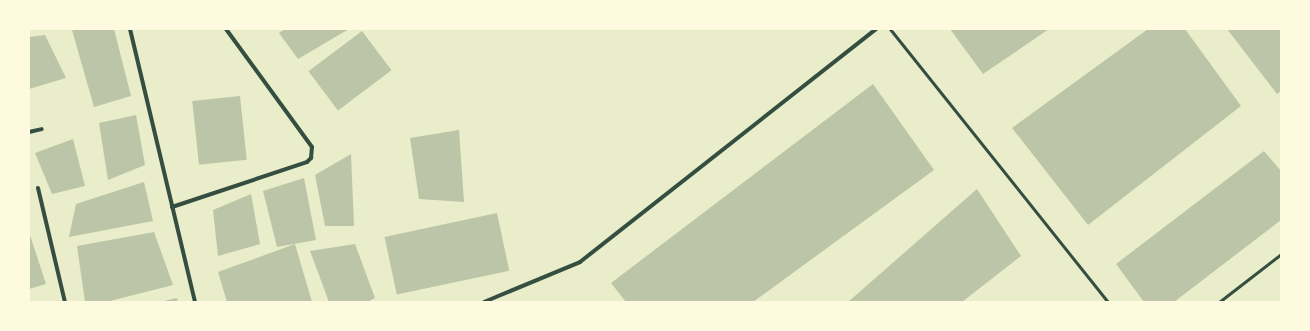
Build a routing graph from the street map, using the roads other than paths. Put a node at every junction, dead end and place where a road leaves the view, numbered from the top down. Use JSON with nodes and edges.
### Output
{"nodes":[{"id":1,"x":130,"y":29,"type":"edge"},
{"id":2,"x":226,"y":29,"type":"edge"},
{"id":3,"x":876,"y":29,"type":"edge"},
{"id":4,"x":890,"y":29,"type":"edge"},
{"id":5,"x":42,"y":129,"type":"dead end"},
{"id":6,"x":29,"y":132,"type":"edge"},
{"id":7,"x":38,"y":188,"type":"dead end"},
{"id":8,"x":172,"y":207,"type":"junction"},
{"id":9,"x":1281,"y":254,"type":"edge"},
{"id":10,"x":65,"y":302,"type":"edge"},
{"id":11,"x":195,"y":302,"type":"edge"},
{"id":12,"x":484,"y":302,"type":"edge"},
{"id":13,"x":1108,"y":302,"type":"edge"},
{"id":14,"x":1219,"y":302,"type":"edge"}],
"edges":[{"from":1,"to":8,"type":"street"},
{"from":2,"to":8,"type":"street"},
{"from":3,"to":12,"type":"street"},
{"from":4,"to":13,"type":"lane"},
{"from":5,"to":6,"type":"street"},
{"from":7,"to":10,"type":"street"},
{"from":8,"to":11,"type":"street"},
{"from":9,"to":14,"type":"lane"}]}
